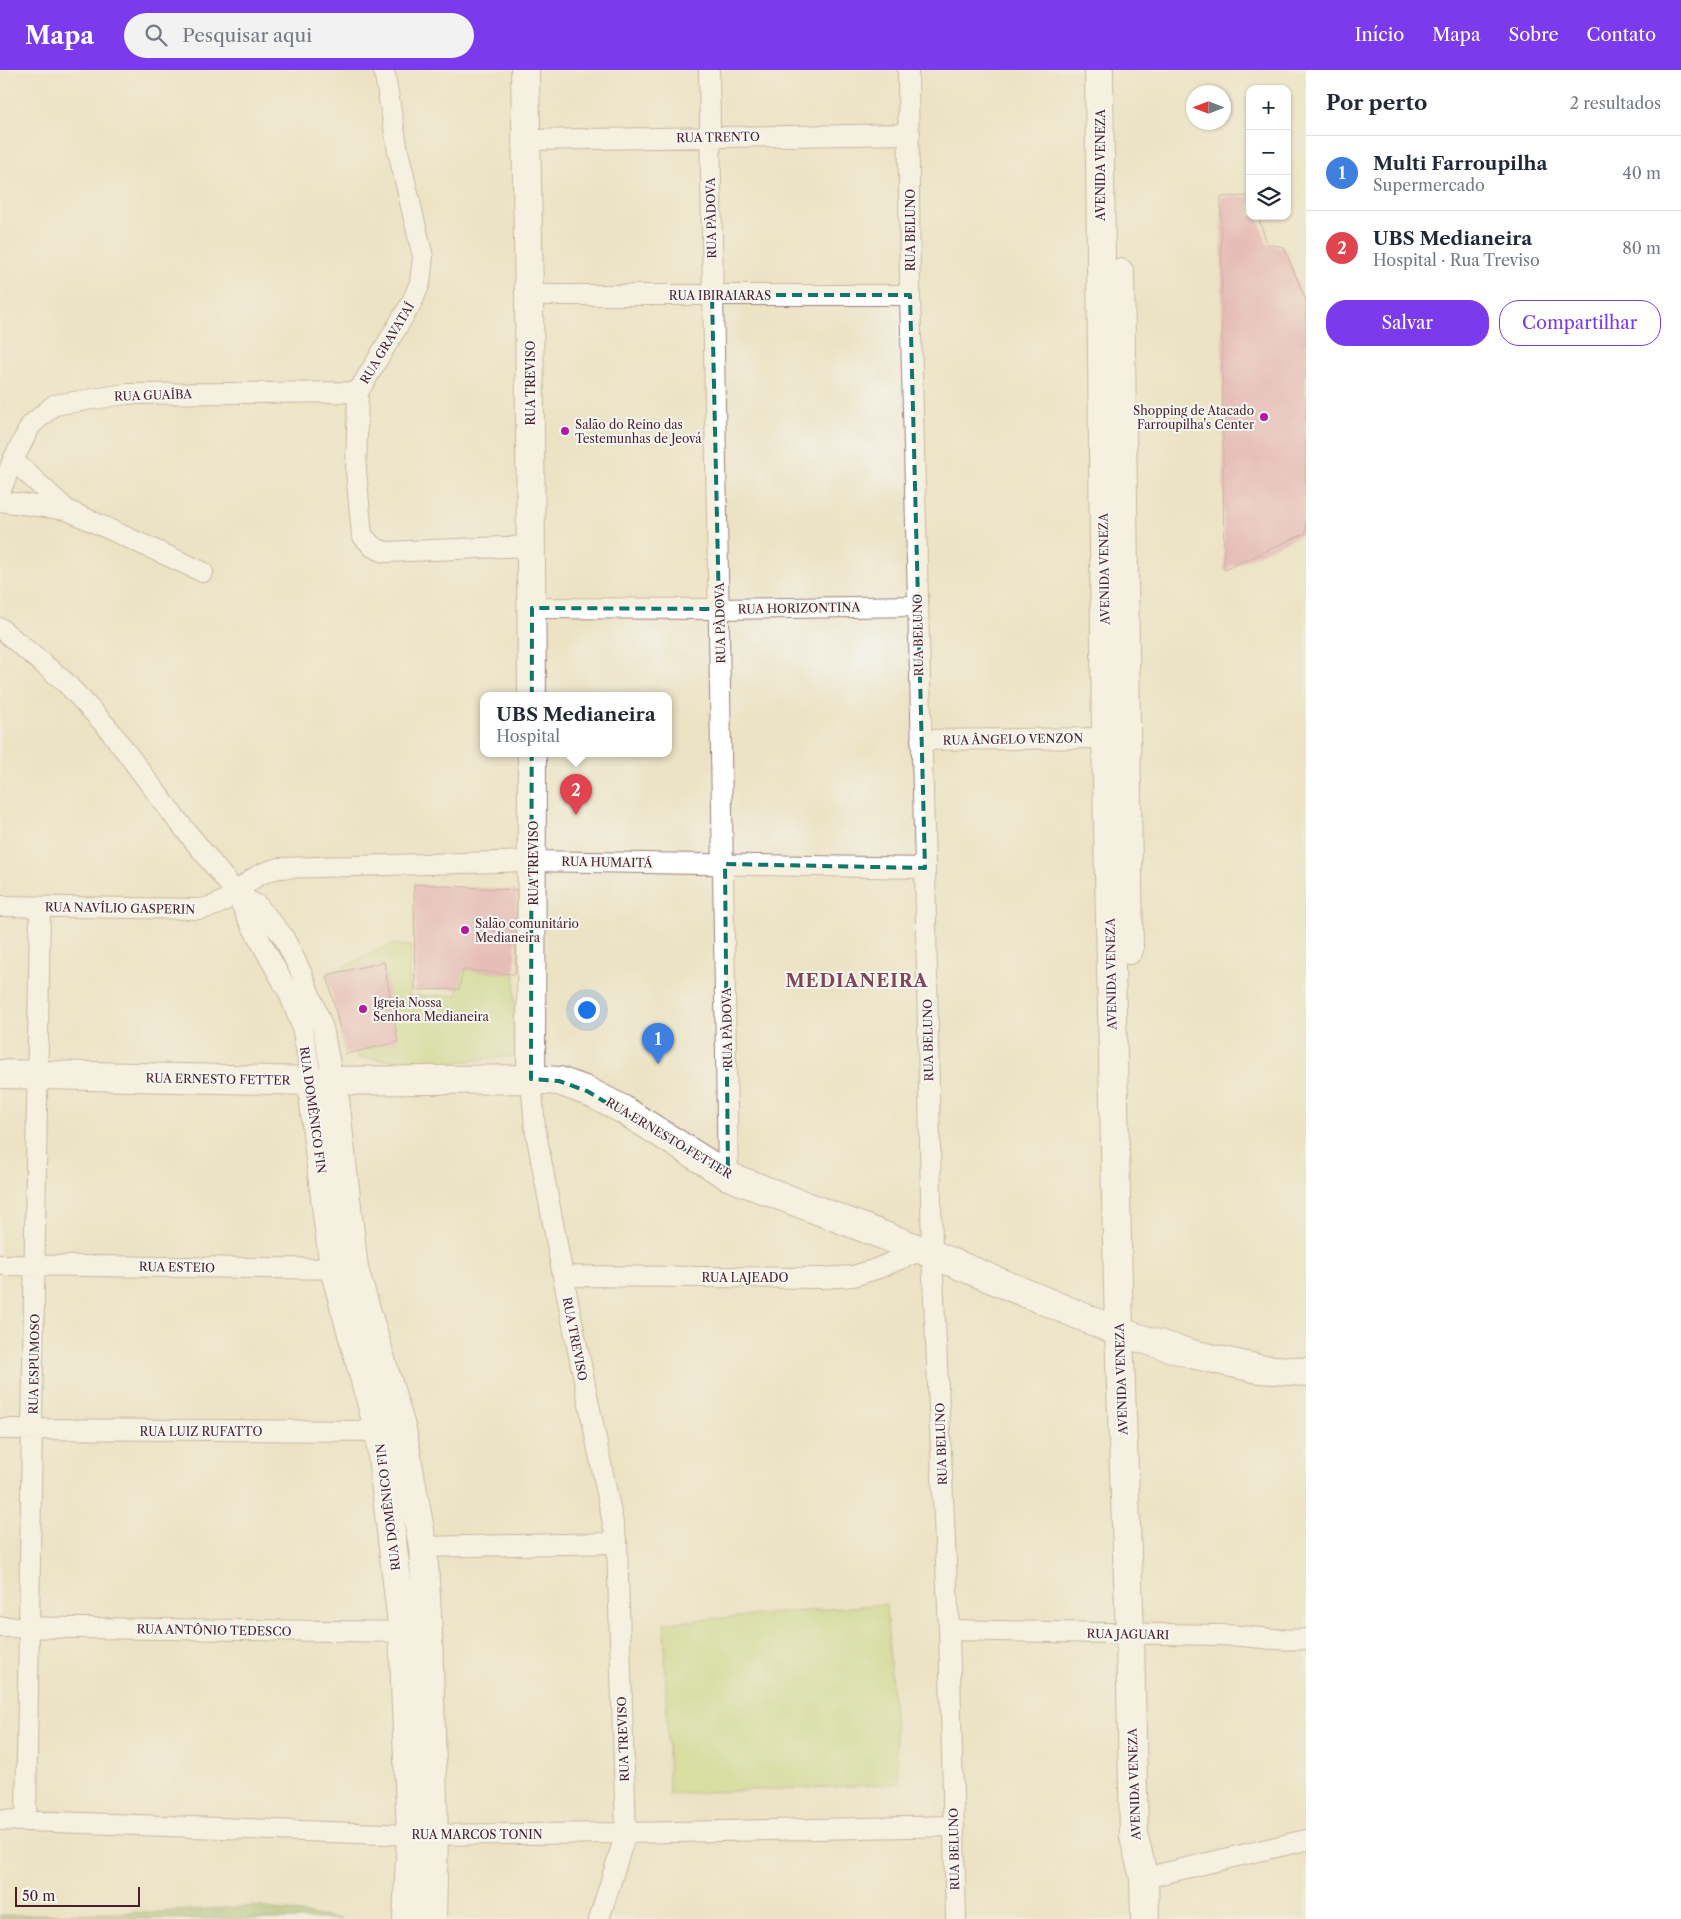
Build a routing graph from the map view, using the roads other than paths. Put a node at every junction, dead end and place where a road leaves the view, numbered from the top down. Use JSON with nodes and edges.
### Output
{"nodes":[{"id":1,"x":384,"y":70,"type":"edge"},
{"id":2,"x":525,"y":70,"type":"edge"},
{"id":3,"x":709,"y":70,"type":"edge"},
{"id":4,"x":908,"y":70,"type":"edge"},
{"id":5,"x":1099,"y":70,"type":"edge"},
{"id":6,"x":1117,"y":70,"type":"edge"},
{"id":7,"x":910,"y":134,"type":"junction"},
{"id":8,"x":710,"y":137,"type":"junction"},
{"id":9,"x":526,"y":140,"type":"junction"},
{"id":10,"x":1110,"y":218,"type":"junction"},
{"id":11,"x":529,"y":295,"type":"junction"},
{"id":12,"x":712,"y":295,"type":"junction"},
{"id":13,"x":910,"y":295,"type":"junction"},
{"id":14,"x":358,"y":392,"type":"junction"},
{"id":15,"x":13,"y":460,"type":"junction"},
{"id":16,"x":0,"y":492,"type":"edge"},
{"id":17,"x":0,"y":501,"type":"edge"},
{"id":18,"x":67,"y":510,"type":"junction"},
{"id":19,"x":530,"y":546,"type":"junction"},
{"id":20,"x":203,"y":572,"type":"dead end"},
{"id":21,"x":917,"y":606,"type":"junction"},
{"id":22,"x":532,"y":608,"type":"junction"},
{"id":23,"x":719,"y":609,"type":"junction"},
{"id":24,"x":0,"y":628,"type":"edge"},
{"id":25,"x":1115,"y":640,"type":"junction"},
{"id":26,"x":532,"y":692,"type":"edge"},
{"id":27,"x":1106,"y":738,"type":"junction"},
{"id":28,"x":921,"y":740,"type":"junction"},
{"id":29,"x":532,"y":757,"type":"edge"},
{"id":30,"x":533,"y":861,"type":"junction"},
{"id":31,"x":725,"y":864,"type":"junction"},
{"id":32,"x":925,"y":868,"type":"junction"},
{"id":33,"x":237,"y":894,"type":"junction"},
{"id":34,"x":0,"y":906,"type":"edge"},
{"id":35,"x":40,"y":907,"type":"junction"},
{"id":36,"x":0,"y":1074,"type":"edge"},
{"id":37,"x":39,"y":1075,"type":"junction"},
{"id":38,"x":531,"y":1079,"type":"junction"},
{"id":39,"x":322,"y":1081,"type":"junction"},
{"id":40,"x":728,"y":1176,"type":"junction"},
{"id":41,"x":927,"y":1252,"type":"junction"},
{"id":42,"x":0,"y":1264,"type":"edge"},
{"id":43,"x":36,"y":1265,"type":"junction"},
{"id":44,"x":344,"y":1269,"type":"junction"},
{"id":45,"x":563,"y":1276,"type":"junction"},
{"id":46,"x":1127,"y":1335,"type":"junction"},
{"id":47,"x":1306,"y":1372,"type":"edge"},
{"id":48,"x":0,"y":1428,"type":"edge"},
{"id":49,"x":33,"y":1430,"type":"junction"},
{"id":50,"x":390,"y":1431,"type":"junction"},
{"id":51,"x":617,"y":1543,"type":"junction"},
{"id":52,"x":423,"y":1547,"type":"junction"},
{"id":53,"x":0,"y":1627,"type":"edge"},
{"id":54,"x":28,"y":1628,"type":"junction"},
{"id":55,"x":950,"y":1630,"type":"junction"},
{"id":56,"x":415,"y":1632,"type":"junction"},
{"id":57,"x":1136,"y":1635,"type":"junction"},
{"id":58,"x":1306,"y":1639,"type":"edge"},
{"id":59,"x":0,"y":1820,"type":"edge"},
{"id":60,"x":26,"y":1820,"type":"junction"},
{"id":61,"x":954,"y":1826,"type":"junction"},
{"id":62,"x":626,"y":1833,"type":"junction"},
{"id":63,"x":422,"y":1835,"type":"junction"},
{"id":64,"x":1306,"y":1840,"type":"edge"},
{"id":65,"x":1144,"y":1878,"type":"junction"},
{"id":66,"x":407,"y":1919,"type":"edge"},
{"id":67,"x":432,"y":1919,"type":"edge"},
{"id":68,"x":599,"y":1919,"type":"edge"},
{"id":69,"x":956,"y":1919,"type":"edge"},
{"id":70,"x":1145,"y":1919,"type":"edge"}],
"edges":[{"from":1,"to":14,"type":"street","name":"RUA GRAVATAÍ"},
{"from":2,"to":9,"type":"main road","name":"RUA TREVISO"},
{"from":3,"to":8,"type":"street","name":"RUA PÀDOVA"},
{"from":4,"to":7,"type":"street","name":"RUA BELUNO"},
{"from":5,"to":10,"type":"main road","name":"AVENIDA VENEZA"},
{"from":6,"to":10,"type":"main road","name":"AVENIDA VENEZA"},
{"from":7,"to":8,"type":"street","name":"RUA TRENTO"},
{"from":7,"to":13,"type":"street","name":"RUA BELUNO"},
{"from":8,"to":9,"type":"street","name":"RUA TRENTO"},
{"from":8,"to":12,"type":"street","name":"RUA PÀDOVA"},
{"from":9,"to":11,"type":"main road","name":"RUA TREVISO"},
{"from":10,"to":25,"type":"main road","name":"AVENIDA VENEZA"},
{"from":11,"to":12,"type":"street","name":"RUA IBIRAIARAS"},
{"from":11,"to":19,"type":"main road","name":"RUA TREVISO"},
{"from":12,"to":13,"type":"street","name":"RUA IBIRAIARAS"},
{"from":12,"to":23,"type":"street","name":"RUA PÀDOVA"},
{"from":13,"to":21,"type":"street","name":"RUA BELUNO"},
{"from":14,"to":15,"type":"street","name":"RUA GUAÍBA"},
{"from":14,"to":19,"type":"street","name":"RUA GRAVATAÍ"},
{"from":15,"to":16,"type":"street","name":"RUA GUAÍBA"},
{"from":15,"to":18,"type":"street"},
{"from":17,"to":18,"type":"street"},
{"from":18,"to":20,"type":"street"},
{"from":19,"to":22,"type":"main road","name":"RUA TREVISO"},
{"from":21,"to":23,"type":"street","name":"RUA HORIZONTINA"},
{"from":21,"to":28,"type":"street","name":"RUA BELUNO"},
{"from":22,"to":23,"type":"street","name":"RUA HORIZONTINA"},
{"from":22,"to":26,"type":"main road","name":"RUA TREVISO"},
{"from":23,"to":31,"type":"street","name":"RUA PÀDOVA"},
{"from":24,"to":33,"type":"street","name":"RUA DOMÊNICO FIN"},
{"from":25,"to":27,"type":"main road","name":"AVENIDA VENEZA"},
{"from":25,"to":46,"type":"main road","name":"AVENIDA VENEZA"},
{"from":27,"to":28,"type":"street","name":"RUA ÂNGELO VENZON"},
{"from":27,"to":46,"type":"main road","name":"AVENIDA VENEZA"},
{"from":28,"to":32,"type":"street","name":"RUA BELUNO"},
{"from":29,"to":30,"type":"main road","name":"RUA TREVISO"},
{"from":30,"to":31,"type":"street","name":"RUA HUMAITÁ"},
{"from":30,"to":33,"type":"street","name":"RUA HUMAITÁ"},
{"from":30,"to":38,"type":"main road","name":"RUA TREVISO"},
{"from":31,"to":32,"type":"street","name":"RUA HUMAITÁ"},
{"from":31,"to":40,"type":"street","name":"RUA PÀDOVA"},
{"from":32,"to":41,"type":"street","name":"RUA BELUNO"},
{"from":33,"to":35,"type":"street","name":"RUA NAVÍLIO GASPERIN"},
{"from":33,"to":39,"type":"street","name":"RUA DOMÊNICO FIN"},
{"from":34,"to":35,"type":"street","name":"RUA NAVÍLIO GASPERIN"},
{"from":35,"to":37,"type":"street","name":"RUA ESPUMOSO"},
{"from":36,"to":37,"type":"main road","name":"RUA ERNESTO FETTER"},
{"from":37,"to":39,"type":"main road","name":"RUA ERNESTO FETTER"},
{"from":37,"to":43,"type":"street","name":"RUA ESPUMOSO"},
{"from":38,"to":39,"type":"main road","name":"RUA ERNESTO FETTER"},
{"from":38,"to":40,"type":"main road","name":"RUA ERNESTO FETTER"},
{"from":38,"to":45,"type":"street","name":"RUA TREVISO"},
{"from":39,"to":44,"type":"main road","name":"RUA DOMÊNICO FIN"},
{"from":40,"to":41,"type":"main road","name":"RUA ERNESTO FETTER"},
{"from":41,"to":45,"type":"street","name":"RUA LAJEADO"},
{"from":41,"to":46,"type":"main road","name":"RUA ERNESTO FETTER"},
{"from":41,"to":55,"type":"street","name":"RUA BELUNO"},
{"from":42,"to":43,"type":"street","name":"RUA ESTEIO"},
{"from":43,"to":44,"type":"street","name":"RUA ESTEIO"},
{"from":43,"to":49,"type":"street","name":"RUA ESPUMOSO"},
{"from":44,"to":50,"type":"main road","name":"RUA DOMÊNICO FIN"},
{"from":45,"to":51,"type":"street","name":"RUA TREVISO"},
{"from":46,"to":47,"type":"main road","name":"RUA ERNESTO FETTER"},
{"from":46,"to":57,"type":"main road","name":"AVENIDA VENEZA"},
{"from":48,"to":49,"type":"street","name":"RUA LUIZ RUFATTO"},
{"from":49,"to":50,"type":"street","name":"RUA LUIZ RUFATTO"},
{"from":49,"to":54,"type":"street","name":"RUA ESPUMOSO"},
{"from":50,"to":52,"type":"main road","name":"RUA DOMÊNICO FIN"},
{"from":50,"to":56,"type":"main road","name":"RUA DOMÊNICO FIN"},
{"from":51,"to":52,"type":"street"},
{"from":51,"to":62,"type":"street","name":"RUA TREVISO"},
{"from":52,"to":56,"type":"main road","name":"RUA DOMÊNICO FIN"},
{"from":53,"to":54,"type":"street","name":"RUA ANTÔNIO TEDESCO"},
{"from":54,"to":56,"type":"street","name":"RUA ANTÔNIO TEDESCO"},
{"from":54,"to":60,"type":"street","name":"RUA ESPUMOSO"},
{"from":55,"to":57,"type":"street","name":"RUA JAGUARI"},
{"from":55,"to":61,"type":"street","name":"RUA BELUNO"},
{"from":56,"to":63,"type":"main road","name":"RUA DOMÊNICO FIN"},
{"from":57,"to":58,"type":"street","name":"RUA JAGUARI"},
{"from":57,"to":65,"type":"main road","name":"AVENIDA VENEZA"},
{"from":59,"to":60,"type":"street","name":"RUA MARCOS TONIN"},
{"from":60,"to":63,"type":"street","name":"RUA MARCOS TONIN"},
{"from":61,"to":62,"type":"street","name":"RUA MARCOS TONIN"},
{"from":61,"to":69,"type":"street","name":"RUA BELUNO"},
{"from":62,"to":63,"type":"street","name":"RUA MARCOS TONIN"},
{"from":62,"to":68,"type":"street","name":"RUA TREVISO"},
{"from":63,"to":66,"type":"main road","name":"RUA DOMÊNICO FIN"},
{"from":63,"to":67,"type":"main road","name":"RUA DOMÊNICO FIN"},
{"from":64,"to":65,"type":"street"},
{"from":65,"to":70,"type":"main road","name":"AVENIDA VENEZA"}]}
